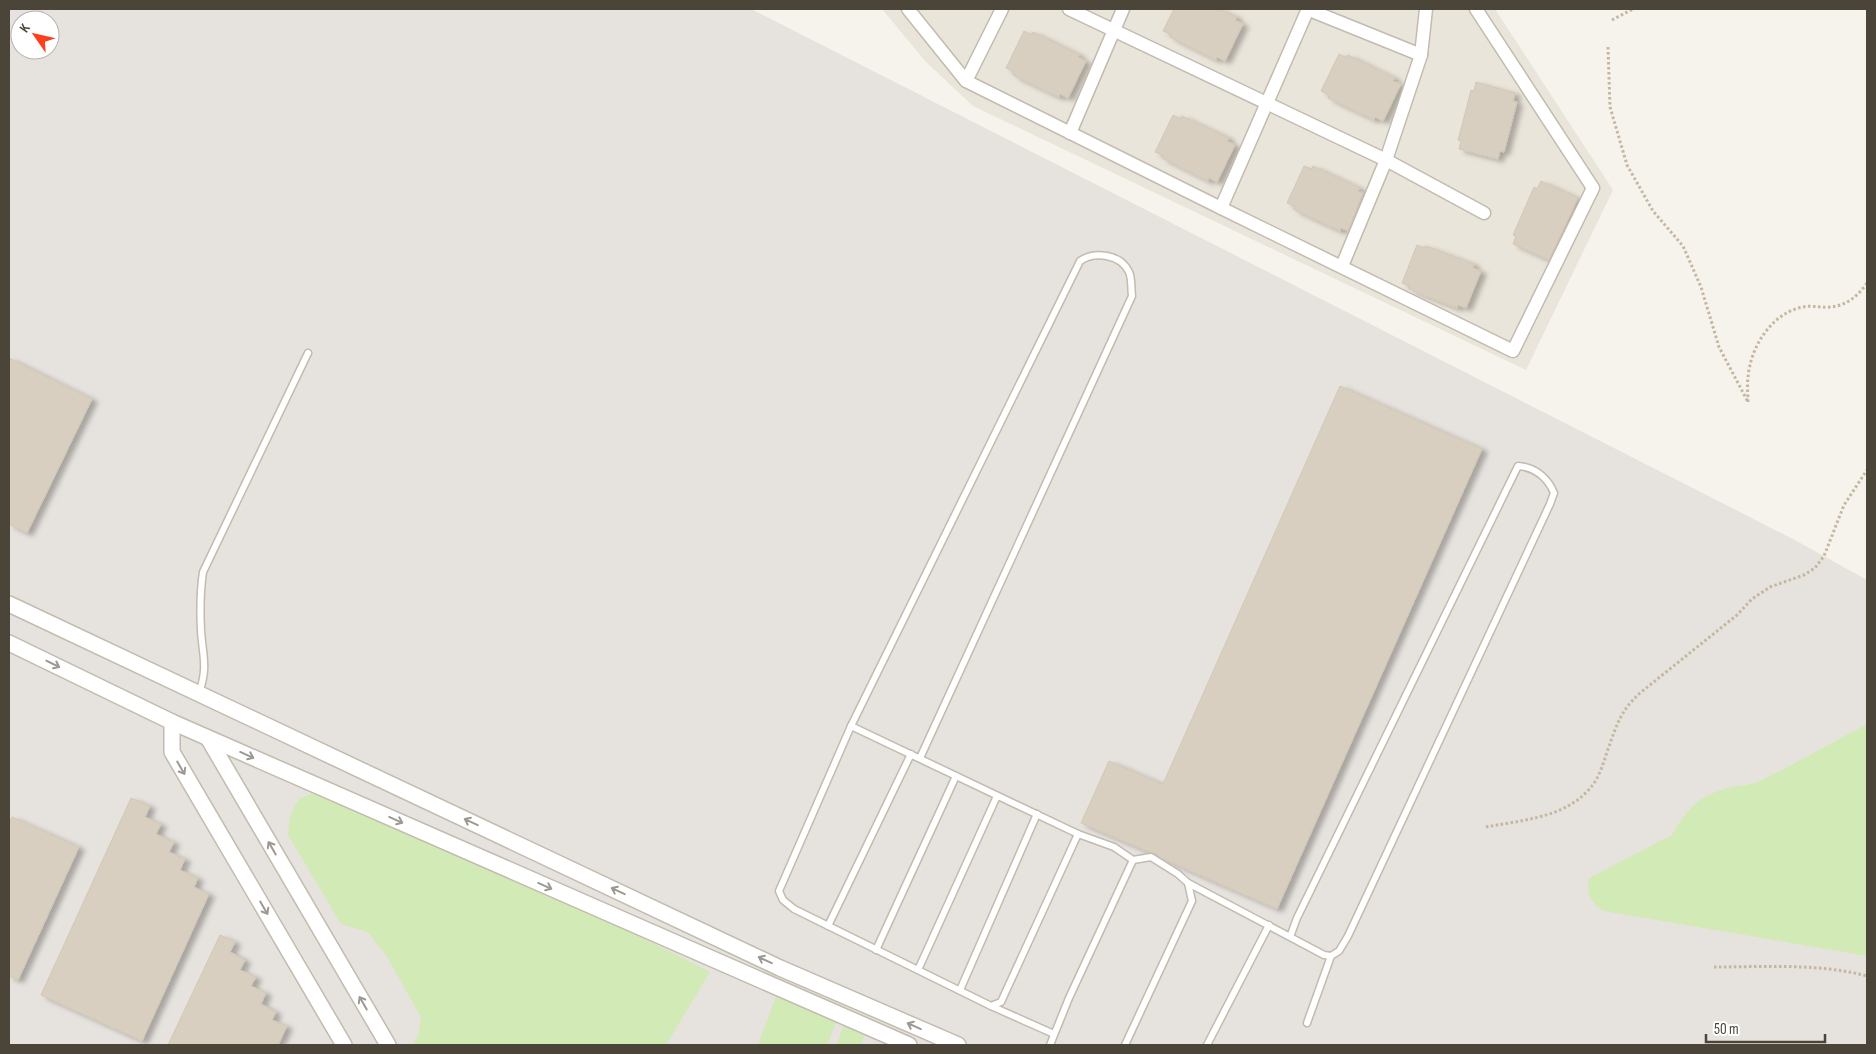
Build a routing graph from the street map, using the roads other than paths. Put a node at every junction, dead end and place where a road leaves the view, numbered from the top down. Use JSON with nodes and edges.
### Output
{"nodes":[{"id":1,"x":908,"y":9,"type":"edge"},
{"id":2,"x":1002,"y":9,"type":"edge"},
{"id":3,"x":1069,"y":9,"type":"edge"},
{"id":4,"x":1123,"y":9,"type":"edge"},
{"id":5,"x":1307,"y":9,"type":"edge"},
{"id":6,"x":1426,"y":9,"type":"edge"},
{"id":7,"x":1476,"y":9,"type":"edge"},
{"id":8,"x":1114,"y":31,"type":"junction"},
{"id":9,"x":1421,"y":55,"type":"junction"},
{"id":10,"x":966,"y":81,"type":"junction"},
{"id":11,"x":1267,"y":102,"type":"junction"},
{"id":12,"x":1070,"y":133,"type":"junction"},
{"id":13,"x":1386,"y":160,"type":"junction"},
{"id":14,"x":1221,"y":208,"type":"junction"},
{"id":15,"x":1484,"y":213,"type":"dead end"},
{"id":16,"x":1342,"y":266,"type":"junction"},
{"id":17,"x":308,"y":353,"type":"dead end"},
{"id":18,"x":9,"y":604,"type":"edge"},
{"id":19,"x":9,"y":643,"type":"edge"},
{"id":20,"x":198,"y":694,"type":"junction"},
{"id":21,"x":172,"y":722,"type":"junction"},
{"id":22,"x":851,"y":726,"type":"junction"},
{"id":23,"x":208,"y":738,"type":"junction"},
{"id":24,"x":911,"y":754,"type":"junction"},
{"id":25,"x":920,"y":758,"type":"junction"},
{"id":26,"x":956,"y":776,"type":"junction"},
{"id":27,"x":998,"y":796,"type":"junction"},
{"id":28,"x":1036,"y":814,"type":"junction"},
{"id":29,"x":1078,"y":834,"type":"junction"},
{"id":30,"x":1133,"y":860,"type":"junction"},
{"id":31,"x":1188,"y":883,"type":"junction"},
{"id":32,"x":828,"y":926,"type":"junction"},
{"id":33,"x":1269,"y":926,"type":"junction"},
{"id":34,"x":1290,"y":937,"type":"junction"},
{"id":35,"x":876,"y":950,"type":"junction"},
{"id":36,"x":1331,"y":956,"type":"junction"},
{"id":37,"x":918,"y":970,"type":"junction"},
{"id":38,"x":960,"y":990,"type":"junction"},
{"id":39,"x":992,"y":1006,"type":"junction"},
{"id":40,"x":1307,"y":1023,"type":"dead end"},
{"id":41,"x":1054,"y":1034,"type":"junction"},
{"id":42,"x":344,"y":1045,"type":"edge"},
{"id":43,"x":388,"y":1045,"type":"edge"},
{"id":44,"x":909,"y":1045,"type":"edge"},
{"id":45,"x":958,"y":1045,"type":"edge"},
{"id":46,"x":1050,"y":1045,"type":"edge"},
{"id":47,"x":1126,"y":1045,"type":"edge"},
{"id":48,"x":1207,"y":1045,"type":"edge"}],
"edges":[{"from":1,"to":10,"type":"street"},
{"from":2,"to":10,"type":"street"},
{"from":3,"to":8,"type":"street"},
{"from":4,"to":8,"type":"street"},
{"from":5,"to":9,"type":"street"},
{"from":5,"to":11,"type":"street"},
{"from":6,"to":9,"type":"street"},
{"from":7,"to":16,"type":"street"},
{"from":8,"to":11,"type":"street"},
{"from":8,"to":12,"type":"street"},
{"from":9,"to":13,"type":"street"},
{"from":10,"to":12,"type":"street"},
{"from":11,"to":13,"type":"street"},
{"from":11,"to":14,"type":"street"},
{"from":12,"to":14,"type":"street"},
{"from":13,"to":15,"type":"street"},
{"from":13,"to":16,"type":"street"},
{"from":14,"to":16,"type":"street"},
{"from":17,"to":20,"type":"lane"},
{"from":18,"to":20,"type":"street"},
{"from":19,"to":21,"type":"street","one_way":true},
{"from":45,"to":20,"type":"street","one_way":true},
{"from":21,"to":23,"type":"street"},
{"from":21,"to":42,"type":"street","one_way":true},
{"from":22,"to":24,"type":"lane"},
{"from":22,"to":25,"type":"lane"},
{"from":22,"to":32,"type":"lane"},
{"from":43,"to":23,"type":"street","one_way":true},
{"from":23,"to":44,"type":"street","one_way":true},
{"from":24,"to":25,"type":"lane"},
{"from":24,"to":32,"type":"lane"},
{"from":25,"to":26,"type":"lane"},
{"from":26,"to":27,"type":"lane"},
{"from":26,"to":35,"type":"lane"},
{"from":27,"to":28,"type":"lane"},
{"from":27,"to":37,"type":"lane"},
{"from":28,"to":29,"type":"lane"},
{"from":28,"to":38,"type":"lane"},
{"from":29,"to":30,"type":"lane"},
{"from":29,"to":39,"type":"lane"},
{"from":30,"to":31,"type":"lane"},
{"from":30,"to":41,"type":"lane"},
{"from":31,"to":33,"type":"lane"},
{"from":31,"to":47,"type":"lane"},
{"from":32,"to":35,"type":"lane"},
{"from":33,"to":34,"type":"lane"},
{"from":33,"to":48,"type":"lane"},
{"from":34,"to":36,"type":"lane"},
{"from":34,"to":36,"type":"lane"},
{"from":35,"to":37,"type":"lane"},
{"from":36,"to":40,"type":"lane"},
{"from":37,"to":38,"type":"lane"},
{"from":38,"to":39,"type":"lane"},
{"from":39,"to":41,"type":"lane"},
{"from":41,"to":46,"type":"lane"}]}
